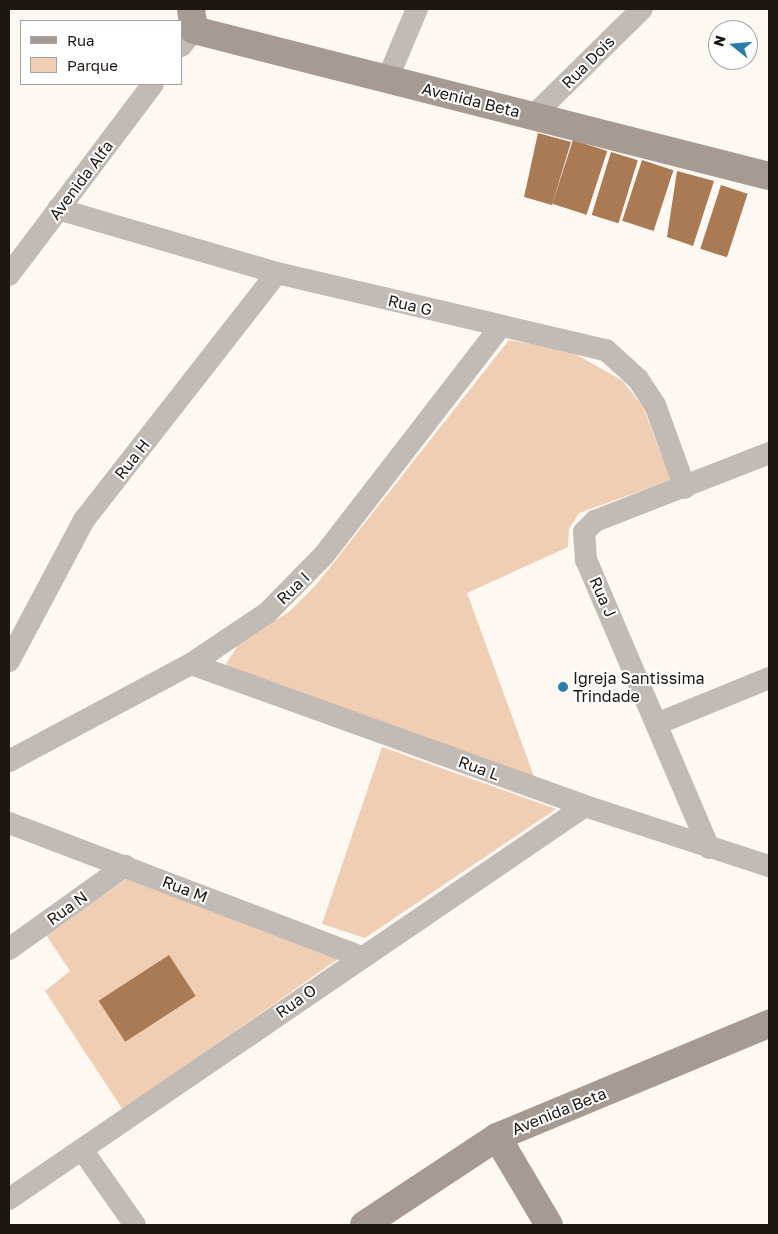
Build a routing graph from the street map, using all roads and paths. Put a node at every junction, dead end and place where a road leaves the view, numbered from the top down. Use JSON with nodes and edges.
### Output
{"nodes":[{"id":1,"x":417,"y":9,"type":"edge"},
{"id":2,"x":642,"y":9,"type":"edge"},
{"id":3,"x":189,"y":28,"type":"edge"},
{"id":4,"x":387,"y":80,"type":"junction"},
{"id":5,"x":152,"y":85,"type":"edge"},
{"id":6,"x":534,"y":116,"type":"junction"},
{"id":7,"x":769,"y":176,"type":"edge"},
{"id":8,"x":58,"y":209,"type":"junction"},
{"id":9,"x":278,"y":273,"type":"junction"},
{"id":10,"x":9,"y":275,"type":"edge"},
{"id":11,"x":501,"y":326,"type":"junction"},
{"id":12,"x":769,"y":453,"type":"edge"},
{"id":13,"x":685,"y":488,"type":"junction"},
{"id":14,"x":9,"y":661,"type":"edge"},
{"id":15,"x":191,"y":664,"type":"junction"},
{"id":16,"x":769,"y":678,"type":"edge"},
{"id":17,"x":659,"y":723,"type":"junction"},
{"id":18,"x":9,"y":761,"type":"edge"},
{"id":19,"x":585,"y":806,"type":"junction"},
{"id":20,"x":9,"y":823,"type":"edge"},
{"id":21,"x":709,"y":848,"type":"junction"},
{"id":22,"x":125,"y":866,"type":"junction"},
{"id":23,"x":769,"y":866,"type":"edge"},
{"id":24,"x":9,"y":949,"type":"edge"},
{"id":25,"x":360,"y":956,"type":"junction"},
{"id":26,"x":769,"y":1024,"type":"edge"},
{"id":27,"x":497,"y":1137,"type":"junction"},
{"id":28,"x":83,"y":1151,"type":"junction"},
{"id":29,"x":9,"y":1199,"type":"edge"},
{"id":30,"x":135,"y":1225,"type":"edge"},
{"id":31,"x":364,"y":1225,"type":"edge"},
{"id":32,"x":549,"y":1225,"type":"edge"}],
"edges":[{"from":1,"to":4,"type":"street"},
{"from":2,"to":6,"type":"street","name":"Rua Dois"},
{"from":3,"to":4,"type":"street","name":"Avenida Beta"},
{"from":4,"to":6,"type":"street","name":"Avenida Beta"},
{"from":5,"to":8,"type":"street","name":"Avenida Alfa"},
{"from":6,"to":7,"type":"street","name":"Avenida Beta"},
{"from":8,"to":9,"type":"street","name":"Rua G"},
{"from":8,"to":10,"type":"street","name":"Avenida Alfa"},
{"from":9,"to":11,"type":"street","name":"Rua G"},
{"from":9,"to":14,"type":"street","name":"Rua H"},
{"from":11,"to":13,"type":"street","name":"Rua G"},
{"from":11,"to":15,"type":"street","name":"Rua I"},
{"from":12,"to":13,"type":"street","name":"Rua J"},
{"from":13,"to":17,"type":"street","name":"Rua J"},
{"from":15,"to":18,"type":"street","name":"Rua I"},
{"from":15,"to":19,"type":"street","name":"Rua L"},
{"from":16,"to":17,"type":"street"},
{"from":17,"to":21,"type":"street","name":"Rua J"},
{"from":19,"to":21,"type":"street","name":"Rua L"},
{"from":19,"to":25,"type":"street","name":"Rua O"},
{"from":20,"to":22,"type":"street","name":"Rua M"},
{"from":21,"to":23,"type":"street","name":"Rua L"},
{"from":22,"to":24,"type":"street","name":"Rua N"},
{"from":22,"to":25,"type":"street","name":"Rua M"},
{"from":25,"to":28,"type":"street","name":"Rua O"},
{"from":26,"to":27,"type":"street","name":"Avenida Beta"},
{"from":27,"to":31,"type":"street","name":"Avenida Beta"},
{"from":27,"to":32,"type":"street"},
{"from":28,"to":29,"type":"street","name":"Rua O"},
{"from":28,"to":30,"type":"street"}]}
